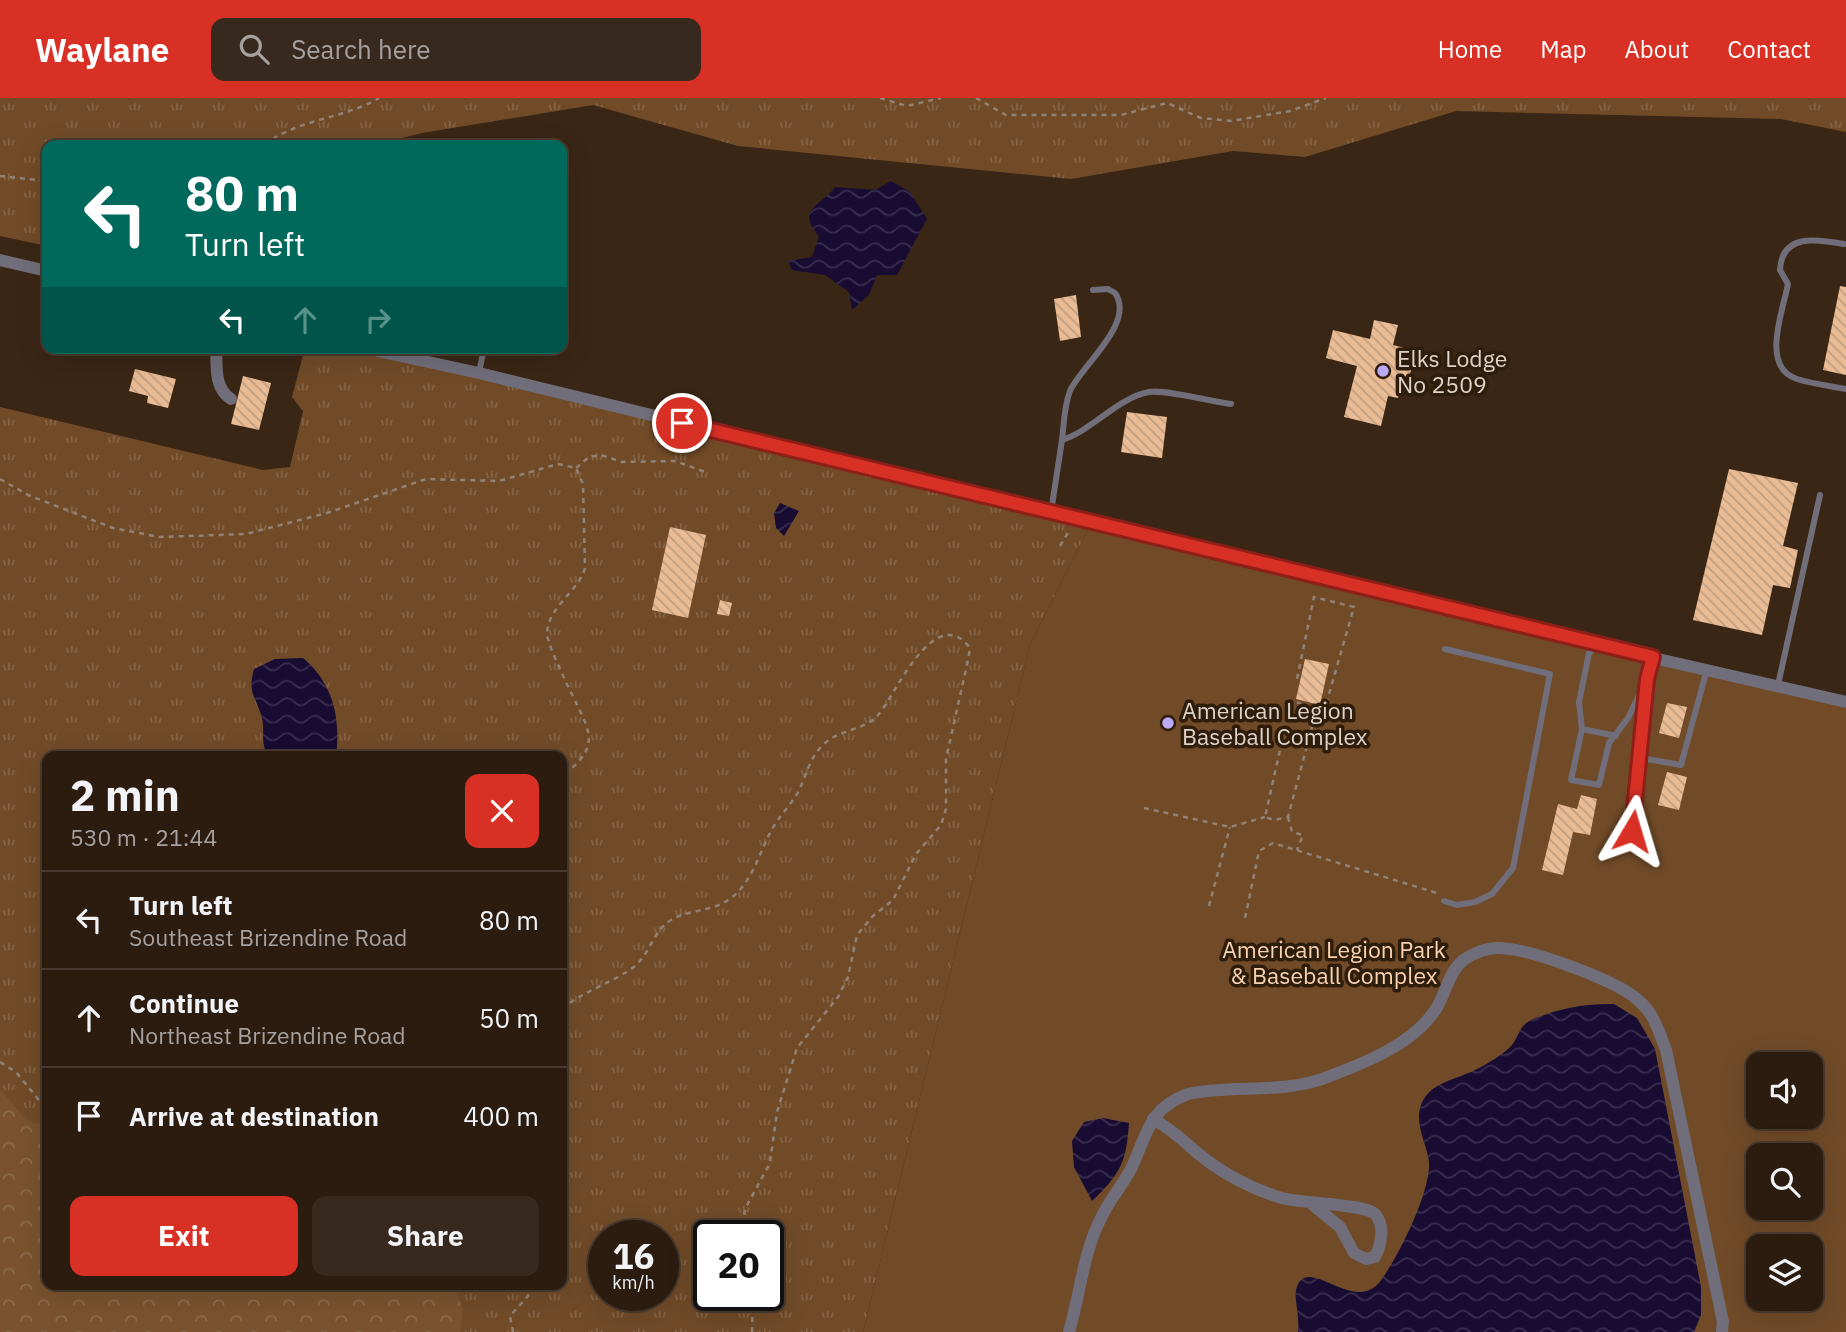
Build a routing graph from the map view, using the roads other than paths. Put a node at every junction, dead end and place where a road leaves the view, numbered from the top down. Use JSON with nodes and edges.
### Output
{"nodes":[{"id":1,"x":1844,"y":244,"type":"dead end"},
{"id":2,"x":0,"y":260,"type":"edge"},
{"id":3,"x":42,"y":270,"type":"edge"},
{"id":4,"x":1093,"y":290,"type":"dead end"},
{"id":5,"x":216,"y":354,"type":"edge"},
{"id":6,"x":392,"y":354,"type":"edge"},
{"id":7,"x":483,"y":354,"type":"edge"},
{"id":8,"x":479,"y":373,"type":"junction"},
{"id":9,"x":1846,"y":389,"type":"edge"},
{"id":10,"x":231,"y":398,"type":"dead end"},
{"id":11,"x":1231,"y":404,"type":"dead end"},
{"id":12,"x":1062,"y":440,"type":"junction"},
{"id":13,"x":1819,"y":495,"type":"dead end"},
{"id":14,"x":1051,"y":512,"type":"junction"},
{"id":15,"x":1599,"y":645,"type":"junction"},
{"id":16,"x":1445,"y":649,"type":"dead end"},
{"id":17,"x":1653,"y":657,"type":"junction"},
{"id":18,"x":1707,"y":669,"type":"junction"},
{"id":19,"x":1647,"y":679,"type":"junction"},
{"id":20,"x":1778,"y":685,"type":"junction"},
{"id":21,"x":1846,"y":702,"type":"edge"},
{"id":22,"x":1581,"y":729,"type":"junction"},
{"id":23,"x":1616,"y":736,"type":"junction"},
{"id":24,"x":1640,"y":758,"type":"junction"},
{"id":25,"x":1632,"y":831,"type":"dead end"},
{"id":26,"x":1444,"y":901,"type":"road end"},
{"id":27,"x":1153,"y":1119,"type":"junction"},
{"id":28,"x":1313,"y":1205,"type":"junction"},
{"id":29,"x":1069,"y":1332,"type":"edge"},
{"id":30,"x":1722,"y":1332,"type":"edge"}],
"edges":[{"from":1,"to":9,"type":"lane"},
{"from":2,"to":3,"type":"street"},
{"from":4,"to":12,"type":"lane"},
{"from":5,"to":10,"type":"street"},
{"from":6,"to":8,"type":"street"},
{"from":7,"to":8,"type":"lane"},
{"from":8,"to":14,"type":"street"},
{"from":11,"to":12,"type":"lane"},
{"from":12,"to":14,"type":"lane"},
{"from":13,"to":20,"type":"lane"},
{"from":14,"to":15,"type":"street"},
{"from":15,"to":17,"type":"street"},
{"from":15,"to":22,"type":"lane"},
{"from":16,"to":26,"type":"lane"},
{"from":17,"to":18,"type":"street"},
{"from":17,"to":19,"type":"lane"},
{"from":18,"to":20,"type":"street"},
{"from":18,"to":24,"type":"lane"},
{"from":19,"to":23,"type":"lane"},
{"from":19,"to":24,"type":"lane"},
{"from":20,"to":21,"type":"street"},
{"from":22,"to":23,"type":"lane"},
{"from":22,"to":23,"type":"lane"},
{"from":24,"to":25,"type":"lane"},
{"from":27,"to":28,"type":"street"},
{"from":27,"to":29,"type":"street"},
{"from":27,"to":30,"type":"street"},
{"from":28,"to":28,"type":"street"}]}
